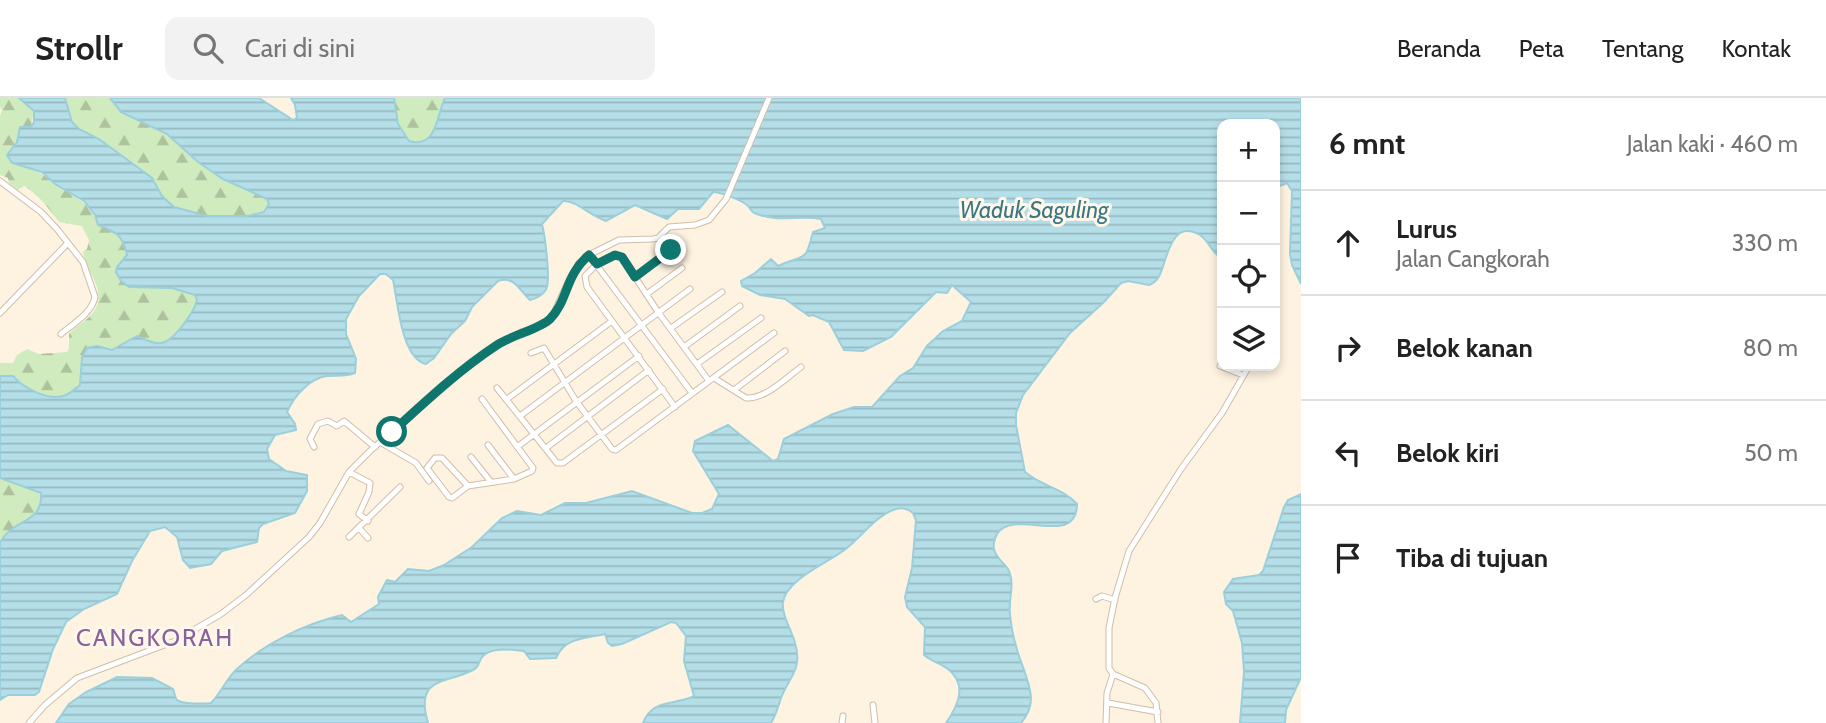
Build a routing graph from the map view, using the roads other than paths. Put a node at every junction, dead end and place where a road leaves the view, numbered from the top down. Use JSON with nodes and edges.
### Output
{"nodes":[{"id":1,"x":769,"y":98,"type":"edge"},
{"id":2,"x":0,"y":181,"type":"edge"},
{"id":3,"x":68,"y":243,"type":"junction"},
{"id":4,"x":671,"y":250,"type":"dead end"},
{"id":5,"x":589,"y":255,"type":"junction"},
{"id":6,"x":597,"y":264,"type":"junction"},
{"id":7,"x":682,"y":268,"type":"dead end"},
{"id":8,"x":635,"y":277,"type":"junction"},
{"id":9,"x":690,"y":289,"type":"dead end"},
{"id":10,"x":722,"y":292,"type":"dead end"},
{"id":11,"x":647,"y":294,"type":"junction"},
{"id":12,"x":740,"y":306,"type":"dead end"},
{"id":13,"x":658,"y":312,"type":"junction"},
{"id":14,"x":0,"y":313,"type":"edge"},
{"id":15,"x":761,"y":318,"type":"dead end"},
{"id":16,"x":612,"y":321,"type":"junction"},
{"id":17,"x":642,"y":325,"type":"junction"},
{"id":18,"x":671,"y":328,"type":"junction"},
{"id":19,"x":774,"y":333,"type":"dead end"},
{"id":20,"x":61,"y":334,"type":"dead end"},
{"id":21,"x":624,"y":336,"type":"junction"},
{"id":22,"x":684,"y":347,"type":"junction"},
{"id":23,"x":785,"y":351,"type":"dead end"},
{"id":24,"x":531,"y":353,"type":"dead end"},
{"id":25,"x":639,"y":356,"type":"junction"},
{"id":26,"x":697,"y":363,"type":"junction"},
{"id":27,"x":554,"y":364,"type":"junction"},
{"id":28,"x":801,"y":368,"type":"dead end"},
{"id":29,"x":649,"y":370,"type":"junction"},
{"id":30,"x":1232,"y":371,"type":"edge"},
{"id":31,"x":1245,"y":371,"type":"edge"},
{"id":32,"x":1242,"y":375,"type":"junction"},
{"id":33,"x":712,"y":379,"type":"junction"},
{"id":34,"x":566,"y":382,"type":"junction"},
{"id":35,"x":497,"y":388,"type":"dead end"},
{"id":36,"x":663,"y":389,"type":"junction"},
{"id":37,"x":734,"y":390,"type":"junction"},
{"id":38,"x":692,"y":393,"type":"junction"},
{"id":39,"x":482,"y":399,"type":"dead end"},
{"id":40,"x":507,"y":399,"type":"junction"},
{"id":41,"x":576,"y":401,"type":"junction"},
{"id":42,"x":675,"y":407,"type":"junction"},
{"id":43,"x":520,"y":415,"type":"junction"},
{"id":44,"x":587,"y":416,"type":"junction"},
{"id":45,"x":535,"y":434,"type":"junction"},
{"id":46,"x":600,"y":434,"type":"junction"},
{"id":47,"x":378,"y":444,"type":"junction"},
{"id":48,"x":488,"y":445,"type":"dead end"},
{"id":49,"x":313,"y":447,"type":"dead end"},
{"id":50,"x":517,"y":447,"type":"junction"},
{"id":51,"x":546,"y":448,"type":"junction"},
{"id":52,"x":471,"y":457,"type":"dead end"},
{"id":53,"x":349,"y":472,"type":"junction"},
{"id":54,"x":514,"y":480,"type":"junction"},
{"id":55,"x":429,"y":481,"type":"dead end"},
{"id":56,"x":491,"y":482,"type":"junction"},
{"id":57,"x":468,"y":486,"type":"junction"},
{"id":58,"x":400,"y":488,"type":"dead end"},
{"id":59,"x":368,"y":521,"type":"junction"},
{"id":60,"x":359,"y":528,"type":"junction"},
{"id":61,"x":349,"y":537,"type":"dead end"},
{"id":62,"x":368,"y":538,"type":"dead end"},
{"id":63,"x":1097,"y":599,"type":"dead end"},
{"id":64,"x":1115,"y":600,"type":"junction"},
{"id":65,"x":1113,"y":674,"type":"junction"},
{"id":66,"x":1108,"y":702,"type":"junction"},
{"id":67,"x":873,"y":705,"type":"dead end"},
{"id":68,"x":1158,"y":712,"type":"junction"},
{"id":69,"x":843,"y":716,"type":"dead end"},
{"id":70,"x":29,"y":723,"type":"edge"},
{"id":71,"x":842,"y":723,"type":"edge"},
{"id":72,"x":875,"y":723,"type":"edge"},
{"id":73,"x":1106,"y":723,"type":"edge"},
{"id":74,"x":1158,"y":723,"type":"edge"}],
"edges":[{"from":1,"to":5,"type":"street"},
{"from":2,"to":3,"type":"street"},
{"from":3,"to":14,"type":"street"},
{"from":3,"to":20,"type":"street"},
{"from":4,"to":8,"type":"street"},
{"from":5,"to":6,"type":"street"},
{"from":5,"to":47,"type":"street"},
{"from":6,"to":8,"type":"street"},
{"from":6,"to":16,"type":"street"},
{"from":6,"to":17,"type":"street"},
{"from":7,"to":11,"type":"street"},
{"from":8,"to":11,"type":"street"},
{"from":9,"to":13,"type":"street"},
{"from":10,"to":18,"type":"street"},
{"from":11,"to":13,"type":"street"},
{"from":12,"to":22,"type":"street"},
{"from":13,"to":17,"type":"street"},
{"from":13,"to":18,"type":"street"},
{"from":15,"to":26,"type":"street"},
{"from":16,"to":21,"type":"street"},
{"from":16,"to":27,"type":"street"},
{"from":17,"to":21,"type":"street"},
{"from":17,"to":38,"type":"street"},
{"from":18,"to":22,"type":"street"},
{"from":19,"to":33,"type":"street"},
{"from":21,"to":25,"type":"street"},
{"from":21,"to":34,"type":"street"},
{"from":22,"to":26,"type":"street"},
{"from":23,"to":37,"type":"street"},
{"from":24,"to":27,"type":"street"},
{"from":25,"to":29,"type":"street"},
{"from":25,"to":41,"type":"street"},
{"from":26,"to":33,"type":"street"},
{"from":27,"to":34,"type":"street"},
{"from":27,"to":40,"type":"street"},
{"from":28,"to":37,"type":"street"},
{"from":29,"to":36,"type":"street"},
{"from":29,"to":44,"type":"street"},
{"from":30,"to":32,"type":"street"},
{"from":31,"to":32,"type":"street"},
{"from":32,"to":64,"type":"street"},
{"from":33,"to":37,"type":"street"},
{"from":33,"to":38,"type":"street"},
{"from":34,"to":41,"type":"street"},
{"from":34,"to":43,"type":"street"},
{"from":35,"to":40,"type":"street"},
{"from":36,"to":42,"type":"street"},
{"from":36,"to":46,"type":"street"},
{"from":38,"to":42,"type":"street"},
{"from":39,"to":50,"type":"street"},
{"from":40,"to":43,"type":"street"},
{"from":41,"to":44,"type":"street"},
{"from":41,"to":45,"type":"street"},
{"from":42,"to":46,"type":"street"},
{"from":43,"to":45,"type":"street"},
{"from":44,"to":46,"type":"street"},
{"from":44,"to":51,"type":"street"},
{"from":45,"to":50,"type":"street"},
{"from":45,"to":51,"type":"street"},
{"from":46,"to":51,"type":"street"},
{"from":47,"to":49,"type":"street"},
{"from":47,"to":53,"type":"street"},
{"from":47,"to":55,"type":"street"},
{"from":48,"to":54,"type":"street"},
{"from":50,"to":54,"type":"street"},
{"from":52,"to":56,"type":"street"},
{"from":53,"to":59,"type":"street"},
{"from":53,"to":70,"type":"street"},
{"from":54,"to":56,"type":"street"},
{"from":56,"to":57,"type":"street"},
{"from":57,"to":57,"type":"street"},
{"from":58,"to":59,"type":"street"},
{"from":59,"to":60,"type":"street"},
{"from":60,"to":61,"type":"street"},
{"from":60,"to":62,"type":"street"},
{"from":63,"to":64,"type":"street"},
{"from":64,"to":65,"type":"street"},
{"from":65,"to":66,"type":"street"},
{"from":65,"to":68,"type":"street"},
{"from":66,"to":68,"type":"street"},
{"from":66,"to":73,"type":"street"},
{"from":67,"to":72,"type":"street"},
{"from":68,"to":74,"type":"street"},
{"from":69,"to":71,"type":"street"}]}
